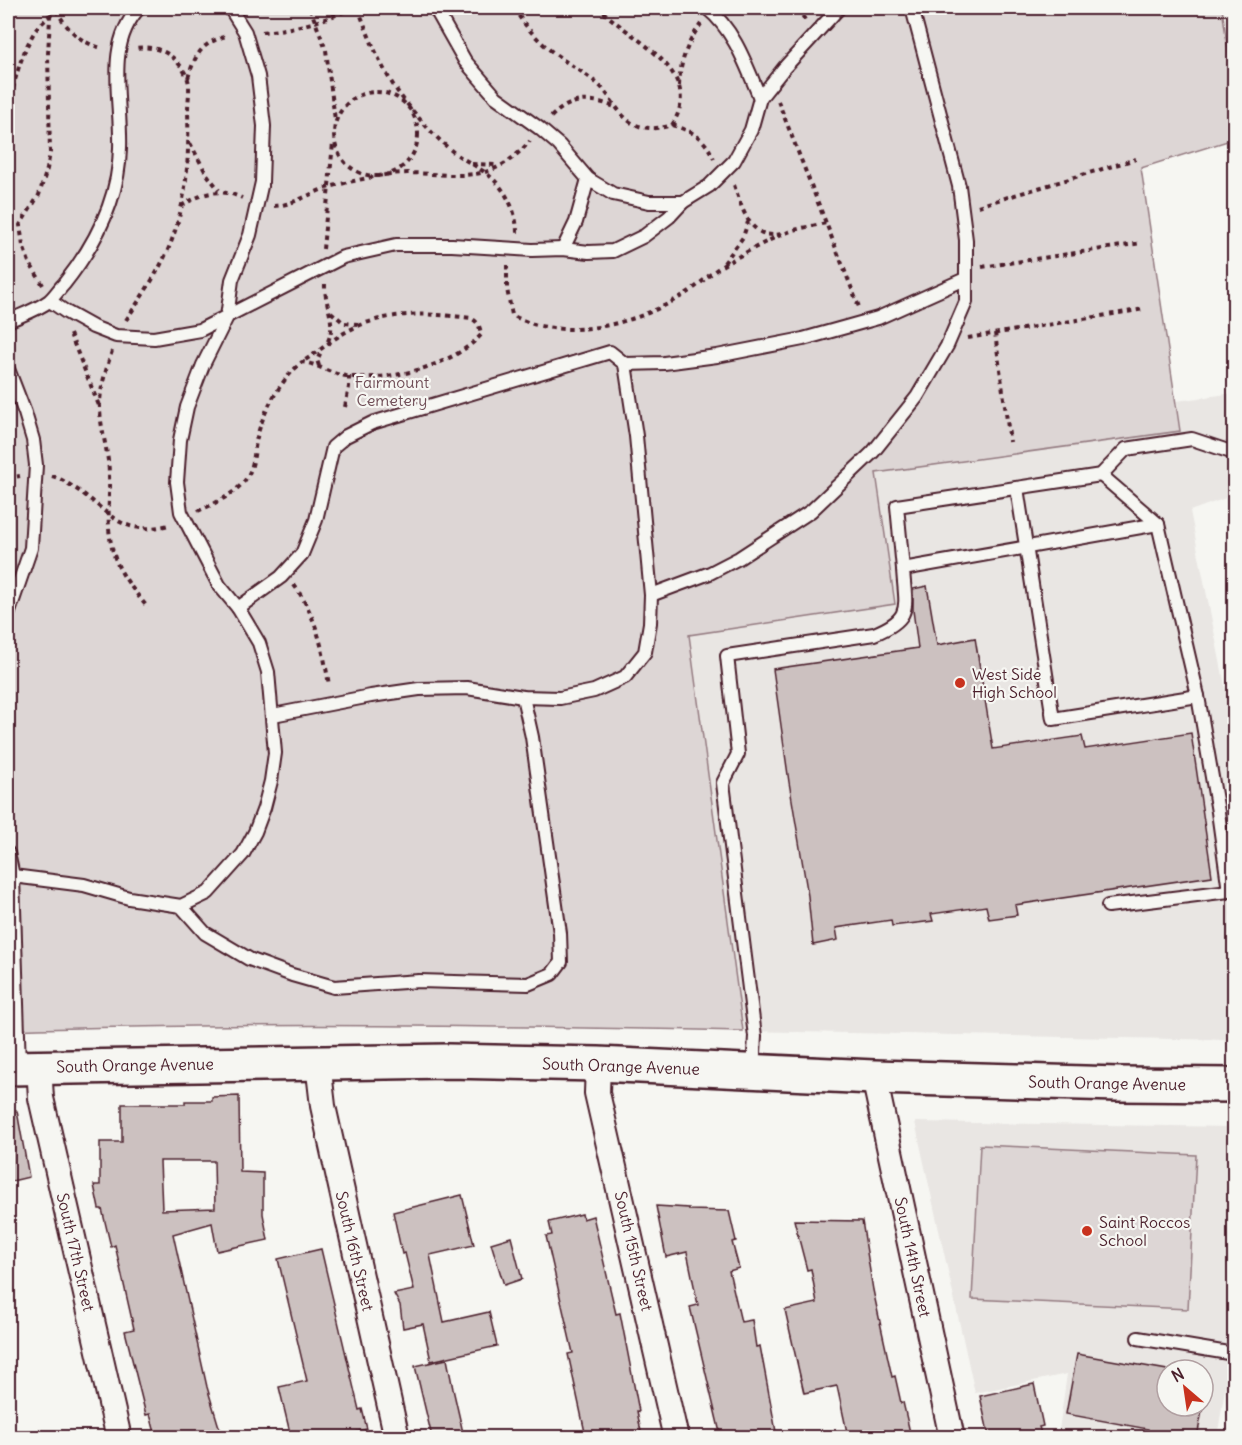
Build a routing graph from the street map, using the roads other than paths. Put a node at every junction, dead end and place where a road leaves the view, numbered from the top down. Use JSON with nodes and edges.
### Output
{"nodes":[{"id":1,"x":139,"y":8,"type":"edge"},
{"id":2,"x":230,"y":8,"type":"edge"},
{"id":3,"x":435,"y":8,"type":"edge"},
{"id":4,"x":839,"y":8,"type":"edge"},
{"id":5,"x":912,"y":8,"type":"edge"},
{"id":6,"x":706,"y":13,"type":"edge"},
{"id":7,"x":760,"y":98,"type":"junction"},
{"id":8,"x":588,"y":179,"type":"junction"},
{"id":9,"x":683,"y":202,"type":"junction"},
{"id":10,"x":563,"y":249,"type":"junction"},
{"id":11,"x":965,"y":279,"type":"junction"},
{"id":12,"x":50,"y":301,"type":"junction"},
{"id":13,"x":227,"y":316,"type":"junction"},
{"id":14,"x":8,"y":321,"type":"edge"},
{"id":15,"x":625,"y":364,"type":"junction"},
{"id":16,"x":8,"y":369,"type":"edge"},
{"id":17,"x":1234,"y":453,"type":"edge"},
{"id":18,"x":1101,"y":475,"type":"junction"},
{"id":19,"x":1017,"y":488,"type":"junction"},
{"id":20,"x":1158,"y":524,"type":"junction"},
{"id":21,"x":1026,"y":548,"type":"junction"},
{"id":22,"x":903,"y":569,"type":"junction"},
{"id":23,"x":651,"y":595,"type":"junction"},
{"id":24,"x":238,"y":608,"type":"junction"},
{"id":25,"x":8,"y":615,"type":"edge"},
{"id":26,"x":1198,"y":696,"type":"junction"},
{"id":27,"x":523,"y":697,"type":"junction"},
{"id":28,"x":273,"y":715,"type":"junction"},
{"id":29,"x":8,"y":853,"type":"edge"},
{"id":30,"x":13,"y":876,"type":"junction"},
{"id":31,"x":181,"y":906,"type":"junction"},
{"id":32,"x":1108,"y":906,"type":"dead end"},
{"id":33,"x":318,"y":1063,"type":"junction"},
{"id":34,"x":598,"y":1064,"type":"junction"},
{"id":35,"x":22,"y":1067,"type":"edge"},
{"id":36,"x":753,"y":1071,"type":"junction"},
{"id":37,"x":874,"y":1077,"type":"junction"},
{"id":38,"x":1234,"y":1085,"type":"edge"},
{"id":39,"x":1138,"y":1338,"type":"dead end"},
{"id":40,"x":1234,"y":1354,"type":"edge"},
{"id":41,"x":119,"y":1437,"type":"edge"},
{"id":42,"x":397,"y":1437,"type":"edge"},
{"id":43,"x":676,"y":1437,"type":"edge"},
{"id":44,"x":952,"y":1437,"type":"edge"}],
"edges":[{"from":1,"to":12,"type":"lane"},
{"from":2,"to":13,"type":"lane"},
{"from":3,"to":8,"type":"lane"},
{"from":4,"to":7,"type":"lane"},
{"from":5,"to":11,"type":"lane"},
{"from":6,"to":7,"type":"lane"},
{"from":7,"to":9,"type":"lane"},
{"from":8,"to":9,"type":"lane"},
{"from":8,"to":10,"type":"lane"},
{"from":9,"to":10,"type":"lane"},
{"from":10,"to":13,"type":"lane"},
{"from":11,"to":15,"type":"lane"},
{"from":11,"to":23,"type":"lane"},
{"from":12,"to":13,"type":"lane"},
{"from":12,"to":14,"type":"lane"},
{"from":13,"to":24,"type":"lane"},
{"from":15,"to":23,"type":"lane"},
{"from":15,"to":24,"type":"lane"},
{"from":16,"to":25,"type":"lane"},
{"from":17,"to":18,"type":"lane"},
{"from":18,"to":19,"type":"lane"},
{"from":18,"to":20,"type":"lane"},
{"from":19,"to":21,"type":"lane"},
{"from":19,"to":22,"type":"lane"},
{"from":20,"to":21,"type":"lane"},
{"from":20,"to":26,"type":"lane"},
{"from":21,"to":22,"type":"lane"},
{"from":21,"to":26,"type":"lane"},
{"from":22,"to":36,"type":"lane"},
{"from":23,"to":27,"type":"lane"},
{"from":24,"to":28,"type":"lane"},
{"from":26,"to":32,"type":"lane"},
{"from":27,"to":28,"type":"lane"},
{"from":27,"to":31,"type":"lane"},
{"from":28,"to":31,"type":"lane"},
{"from":29,"to":30,"type":"lane"},
{"from":30,"to":31,"type":"lane"},
{"from":30,"to":35,"type":"lane"},
{"from":33,"to":34,"type":"main road","name":"South Orange Avenue"},
{"from":33,"to":35,"type":"main road","name":"South Orange Avenue"},
{"from":33,"to":42,"type":"street","name":"South 16th Street"},
{"from":34,"to":36,"type":"main road","name":"South Orange Avenue"},
{"from":34,"to":43,"type":"street","name":"South 15th Street"},
{"from":35,"to":41,"type":"street","name":"South 17th Street"},
{"from":36,"to":37,"type":"main road","name":"South Orange Avenue"},
{"from":37,"to":38,"type":"main road","name":"South Orange Avenue"},
{"from":37,"to":44,"type":"street","name":"South 14th Street"},
{"from":39,"to":40,"type":"lane"}]}
